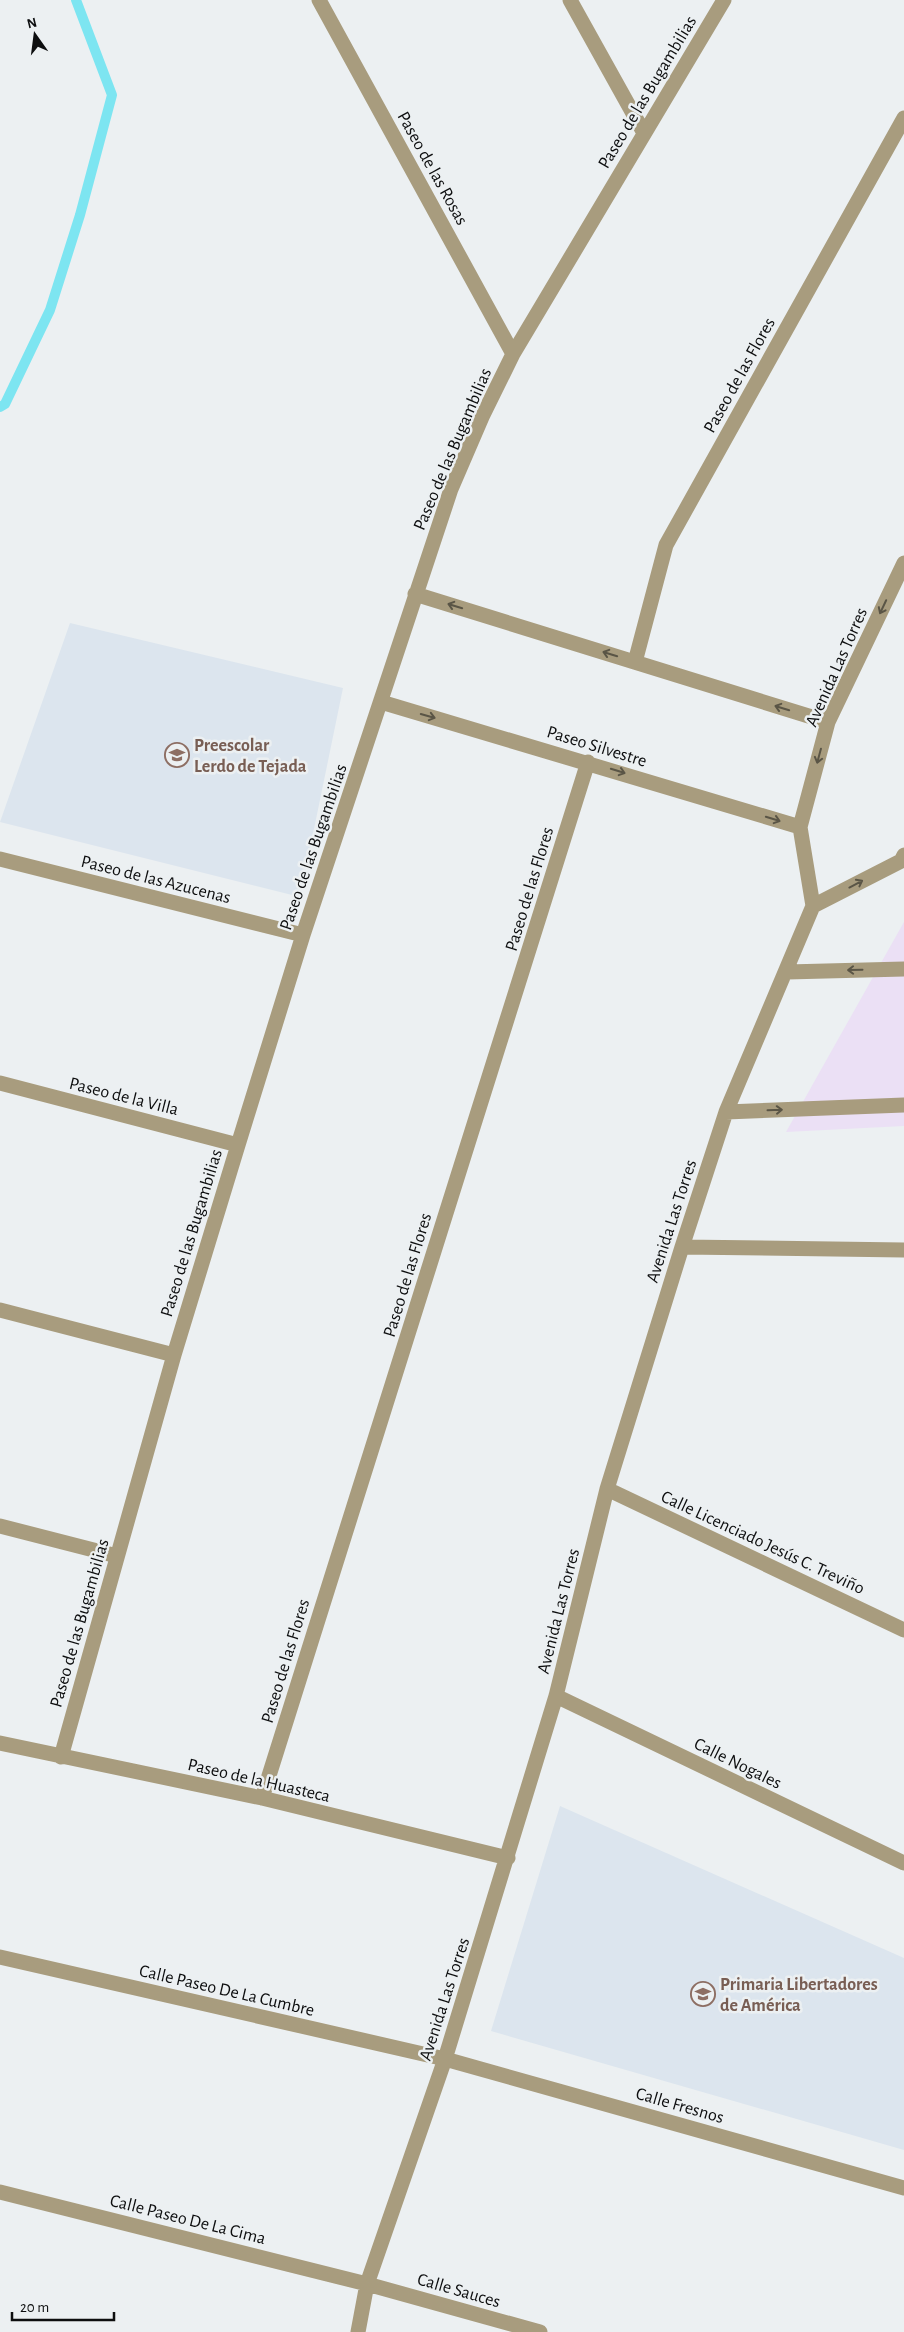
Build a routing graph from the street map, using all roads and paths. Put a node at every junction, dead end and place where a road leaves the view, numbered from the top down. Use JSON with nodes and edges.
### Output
{"nodes":[{"id":1,"x":319,"y":0,"type":"edge"},
{"id":2,"x":570,"y":0,"type":"edge"},
{"id":3,"x":724,"y":0,"type":"edge"},
{"id":4,"x":904,"y":118,"type":"edge"},
{"id":5,"x":644,"y":133,"type":"junction"},
{"id":6,"x":513,"y":354,"type":"junction"},
{"id":7,"x":904,"y":563,"type":"edge"},
{"id":8,"x":415,"y":594,"type":"junction"},
{"id":9,"x":635,"y":662,"type":"junction"},
{"id":10,"x":381,"y":702,"type":"junction"},
{"id":11,"x":828,"y":722,"type":"junction"},
{"id":12,"x":588,"y":762,"type":"junction"},
{"id":13,"x":800,"y":827,"type":"junction"},
{"id":14,"x":904,"y":855,"type":"edge"},
{"id":15,"x":0,"y":859,"type":"edge"},
{"id":16,"x":813,"y":906,"type":"junction"},
{"id":17,"x":303,"y":935,"type":"junction"},
{"id":18,"x":904,"y":969,"type":"edge"},
{"id":19,"x":787,"y":972,"type":"junction"},
{"id":20,"x":0,"y":1083,"type":"edge"},
{"id":21,"x":904,"y":1105,"type":"edge"},
{"id":22,"x":726,"y":1112,"type":"junction"},
{"id":23,"x":238,"y":1145,"type":"junction"},
{"id":24,"x":682,"y":1247,"type":"junction"},
{"id":25,"x":904,"y":1250,"type":"edge"},
{"id":26,"x":0,"y":1310,"type":"edge"},
{"id":27,"x":174,"y":1355,"type":"junction"},
{"id":28,"x":607,"y":1489,"type":"junction"},
{"id":29,"x":0,"y":1526,"type":"edge"},
{"id":30,"x":117,"y":1556,"type":"junction"},
{"id":31,"x":904,"y":1630,"type":"edge"},
{"id":32,"x":556,"y":1696,"type":"junction"},
{"id":33,"x":0,"y":1743,"type":"edge"},
{"id":34,"x":61,"y":1756,"type":"junction"},
{"id":35,"x":262,"y":1798,"type":"junction"},
{"id":36,"x":508,"y":1858,"type":"junction"},
{"id":37,"x":904,"y":1863,"type":"edge"},
{"id":38,"x":0,"y":1957,"type":"edge"},
{"id":39,"x":445,"y":2059,"type":"junction"},
{"id":40,"x":904,"y":2188,"type":"edge"},
{"id":41,"x":0,"y":2192,"type":"edge"},
{"id":42,"x":367,"y":2284,"type":"junction"},
{"id":43,"x":358,"y":2332,"type":"edge"},
{"id":44,"x":540,"y":2332,"type":"edge"}],
"edges":[{"from":1,"to":6,"type":"street","name":"Paseo de las Rosas"},
{"from":2,"to":5,"type":"street"},
{"from":3,"to":5,"type":"street","name":"Paseo de las Bugambilias"},
{"from":4,"to":9,"type":"street","name":"Paseo de las Flores"},
{"from":5,"to":6,"type":"street","name":"Paseo de las Bugambilias"},
{"from":6,"to":8,"type":"street","name":"Paseo de las Bugambilias"},
{"from":7,"to":11,"type":"street","name":"Avenida Las Torres","one_way":true},
{"from":9,"to":8,"type":"street","one_way":true},
{"from":8,"to":10,"type":"street","name":"Paseo de las Bugambilias"},
{"from":11,"to":9,"type":"street","one_way":true},
{"from":10,"to":12,"type":"street","name":"Paseo Silvestre","one_way":true},
{"from":10,"to":17,"type":"street","name":"Paseo de las Bugambilias"},
{"from":11,"to":13,"type":"street","name":"Avenida Las Torres","one_way":true},
{"from":12,"to":13,"type":"street","name":"Paseo Silvestre","one_way":true},
{"from":12,"to":35,"type":"street","name":"Paseo de las Flores"},
{"from":13,"to":16,"type":"street","name":"Avenida Las Torres"},
{"from":16,"to":14,"type":"street","one_way":true},
{"from":15,"to":17,"type":"street","name":"Paseo de las Azucenas"},
{"from":16,"to":19,"type":"street","name":"Avenida Las Torres"},
{"from":17,"to":23,"type":"street","name":"Paseo de las Bugambilias"},
{"from":18,"to":19,"type":"street","one_way":true},
{"from":19,"to":22,"type":"street","name":"Avenida Las Torres"},
{"from":20,"to":23,"type":"street","name":"Paseo de la Villa"},
{"from":22,"to":21,"type":"street","one_way":true},
{"from":22,"to":24,"type":"street","name":"Avenida Las Torres"},
{"from":23,"to":27,"type":"street","name":"Paseo de las Bugambilias"},
{"from":24,"to":25,"type":"street"},
{"from":24,"to":28,"type":"street","name":"Avenida Las Torres"},
{"from":26,"to":27,"type":"street"},
{"from":27,"to":30,"type":"street","name":"Paseo de las Bugambilias"},
{"from":28,"to":31,"type":"street","name":"Calle Licenciado Jesús C. Treviño"},
{"from":28,"to":32,"type":"street","name":"Avenida Las Torres"},
{"from":29,"to":30,"type":"street"},
{"from":30,"to":34,"type":"street","name":"Paseo de las Bugambilias"},
{"from":32,"to":36,"type":"street","name":"Avenida Las Torres"},
{"from":32,"to":37,"type":"street","name":"Calle Nogales"},
{"from":33,"to":34,"type":"street","name":"Paseo de la Huasteca"},
{"from":34,"to":35,"type":"street","name":"Paseo de la Huasteca"},
{"from":35,"to":36,"type":"street","name":"Paseo de la Huasteca"},
{"from":36,"to":39,"type":"street","name":"Avenida Las Torres"},
{"from":38,"to":39,"type":"street","name":"Calle Paseo De La Cumbre"},
{"from":39,"to":40,"type":"street","name":"Calle Fresnos"},
{"from":39,"to":42,"type":"street","name":"Avenida Las Torres"},
{"from":41,"to":42,"type":"street","name":"Calle Paseo De La Cima"},
{"from":42,"to":43,"type":"street","name":"Avenida Las Torres"},
{"from":42,"to":44,"type":"street","name":"Calle Sauces"}]}
